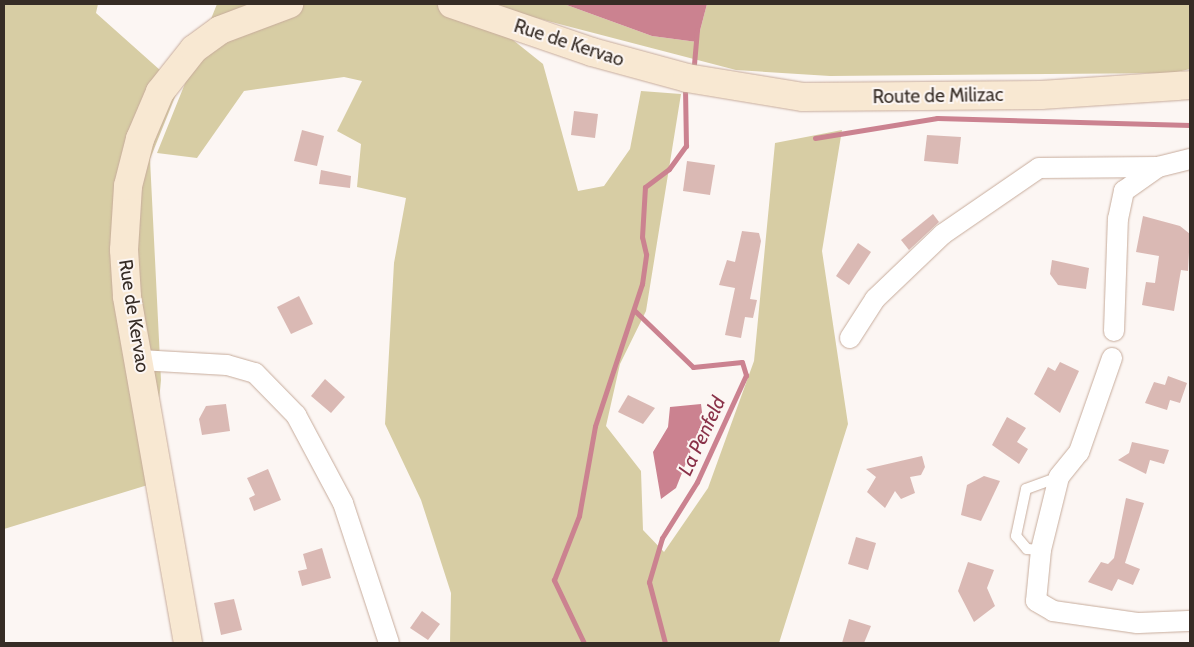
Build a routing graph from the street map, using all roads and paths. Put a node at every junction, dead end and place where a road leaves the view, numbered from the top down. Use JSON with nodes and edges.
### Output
{"nodes":[{"id":1,"x":289,"y":4,"type":"edge"},
{"id":2,"x":452,"y":4,"type":"edge"},
{"id":3,"x":687,"y":78,"type":"joint"},
{"id":4,"x":1190,"y":85,"type":"edge"},
{"id":5,"x":1187,"y":162,"type":"edge"},
{"id":6,"x":1158,"y":167,"type":"junction"},
{"id":7,"x":1114,"y":331,"type":"dead end"},
{"id":8,"x":850,"y":338,"type":"dead end"},
{"id":9,"x":1112,"y":358,"type":"dead end"},
{"id":10,"x":140,"y":360,"type":"junction"},
{"id":11,"x":1059,"y":477,"type":"junction"},
{"id":12,"x":1041,"y":550,"type":"junction"},
{"id":13,"x":1190,"y":621,"type":"edge"},
{"id":14,"x":188,"y":643,"type":"edge"},
{"id":15,"x":389,"y":643,"type":"edge"}],
"edges":[{"from":1,"to":10,"type":"main road","name":"Rue de Kervao"},
{"from":2,"to":3,"type":"main road","name":"Rue de Kervao"},
{"from":3,"to":4,"type":"main road","name":"Route de Milizac"},
{"from":5,"to":6,"type":"street"},
{"from":6,"to":7,"type":"street"},
{"from":6,"to":8,"type":"street"},
{"from":9,"to":11,"type":"street"},
{"from":10,"to":14,"type":"main road","name":"Rue de Kervao"},
{"from":10,"to":15,"type":"street"},
{"from":11,"to":12,"type":"street"},
{"from":11,"to":12,"type":"lane"},
{"from":12,"to":13,"type":"street"}]}
